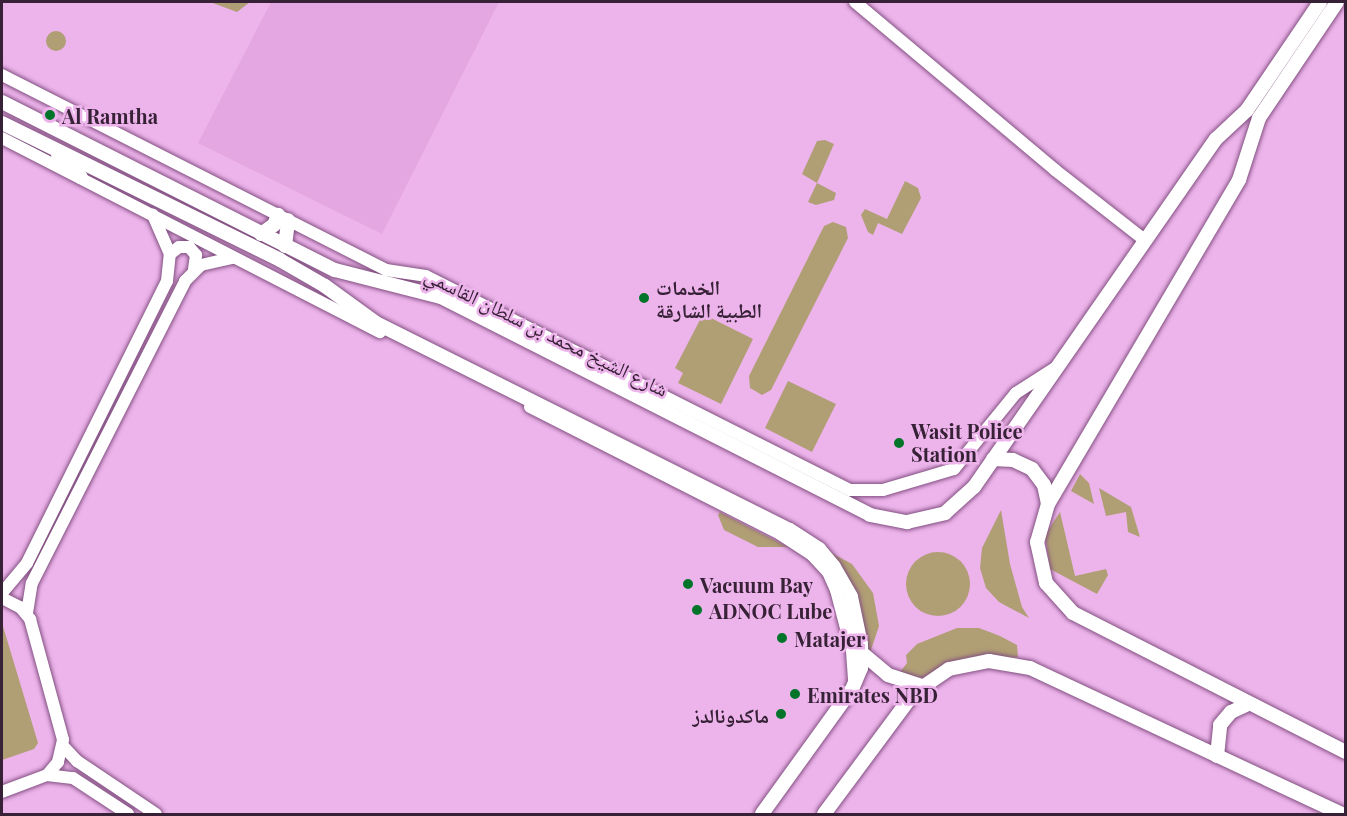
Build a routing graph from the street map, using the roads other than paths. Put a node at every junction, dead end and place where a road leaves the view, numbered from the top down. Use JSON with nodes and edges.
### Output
{"nodes":[{"id":1,"x":855,"y":2,"type":"edge"},
{"id":2,"x":1320,"y":2,"type":"edge"},
{"id":3,"x":1337,"y":2,"type":"edge"},
{"id":4,"x":2,"y":75,"type":"edge"},
{"id":5,"x":2,"y":102,"type":"edge"},
{"id":6,"x":1244,"y":114,"type":"junction"},
{"id":7,"x":1257,"y":122,"type":"junction"},
{"id":8,"x":2,"y":123,"type":"edge"},
{"id":9,"x":2,"y":138,"type":"edge"},
{"id":10,"x":50,"y":148,"type":"junction"},
{"id":11,"x":81,"y":177,"type":"junction"},
{"id":12,"x":152,"y":214,"type":"junction"},
{"id":13,"x":283,"y":218,"type":"junction"},
{"id":14,"x":261,"y":234,"type":"junction"},
{"id":15,"x":1146,"y":241,"type":"junction"},
{"id":16,"x":285,"y":246,"type":"junction"},
{"id":17,"x":170,"y":254,"type":"junction"},
{"id":18,"x":234,"y":258,"type":"junction"},
{"id":19,"x":194,"y":270,"type":"junction"},
{"id":20,"x":1058,"y":366,"type":"junction"},
{"id":21,"x":571,"y":424,"type":"junction"},
{"id":22,"x":993,"y":459,"type":"junction"},
{"id":23,"x":1048,"y":504,"type":"junction"},
{"id":24,"x":27,"y":563,"type":"junction"},
{"id":25,"x":38,"y":571,"type":"junction"},
{"id":26,"x":2,"y":595,"type":"edge"},
{"id":27,"x":27,"y":614,"type":"junction"},
{"id":28,"x":862,"y":653,"type":"junction"},
{"id":29,"x":922,"y":686,"type":"junction"},
{"id":30,"x":852,"y":689,"type":"junction"},
{"id":31,"x":1248,"y":704,"type":"junction"},
{"id":32,"x":63,"y":746,"type":"junction"},
{"id":33,"x":1346,"y":752,"type":"edge"},
{"id":34,"x":1217,"y":756,"type":"junction"},
{"id":35,"x":47,"y":775,"type":"junction"},
{"id":36,"x":104,"y":780,"type":"junction"},
{"id":37,"x":94,"y":791,"type":"junction"},
{"id":38,"x":2,"y":792,"type":"edge"},
{"id":39,"x":128,"y":814,"type":"edge"},
{"id":40,"x":156,"y":814,"type":"edge"},
{"id":41,"x":762,"y":814,"type":"edge"},
{"id":42,"x":824,"y":814,"type":"edge"},
{"id":43,"x":1342,"y":814,"type":"edge"}],
"edges":[{"from":1,"to":15,"type":"street"},
{"from":2,"to":6,"type":"main road","name":"شارع الشيخ محمد بن سلطان القاسمي"},
{"from":3,"to":7,"type":"main road"},
{"from":4,"to":13,"type":"street"},
{"from":5,"to":14,"type":"main road","name":"شارع الشيخ محمد بن سلطان القاسمي"},
{"from":6,"to":7,"type":"main road"},
{"from":6,"to":15,"type":"main road","name":"شارع الشيخ محمد بن سلطان القاسمي"},
{"from":7,"to":23,"type":"main road"},
{"from":8,"to":10,"type":"main road"},
{"from":9,"to":11,"type":"street"},
{"from":10,"to":11,"type":"main road"},
{"from":10,"to":21,"type":"main road"},
{"from":11,"to":12,"type":"street"},
{"from":12,"to":17,"type":"street"},
{"from":12,"to":18,"type":"street"},
{"from":13,"to":14,"type":"main road"},
{"from":13,"to":16,"type":"main road"},
{"from":13,"to":20,"type":"street"},
{"from":14,"to":16,"type":"main road","name":"شارع الشيخ محمد بن سلطان القاسمي"},
{"from":15,"to":20,"type":"main road","name":"شارع الشيخ محمد بن سلطان القاسمي"},
{"from":16,"to":22,"type":"main road","name":"شارع الشيخ محمد بن سلطان القاسمي"},
{"from":17,"to":19,"type":"street"},
{"from":17,"to":24,"type":"street"},
{"from":18,"to":19,"type":"street"},
{"from":18,"to":21,"type":"street"},
{"from":19,"to":25,"type":"street"},
{"from":20,"to":22,"type":"main road","name":"شارع الشيخ محمد بن سلطان القاسمي"},
{"from":21,"to":28,"type":"main road"},
{"from":21,"to":30,"type":"street"},
{"from":22,"to":23,"type":"main road"},
{"from":23,"to":31,"type":"main road"},
{"from":24,"to":25,"type":"street"},
{"from":24,"to":26,"type":"street"},
{"from":25,"to":27,"type":"street"},
{"from":26,"to":27,"type":"street"},
{"from":27,"to":32,"type":"street"},
{"from":28,"to":29,"type":"main road"},
{"from":28,"to":30,"type":"main road"},
{"from":29,"to":34,"type":"main road"},
{"from":29,"to":42,"type":"main road"},
{"from":30,"to":41,"type":"main road"},
{"from":31,"to":33,"type":"main road"},
{"from":31,"to":34,"type":"main road"},
{"from":32,"to":35,"type":"street"},
{"from":32,"to":36,"type":"street"},
{"from":34,"to":43,"type":"main road"},
{"from":35,"to":37,"type":"street"},
{"from":35,"to":38,"type":"street"},
{"from":36,"to":37,"type":"street"},
{"from":36,"to":40,"type":"street"},
{"from":37,"to":39,"type":"street"}]}
